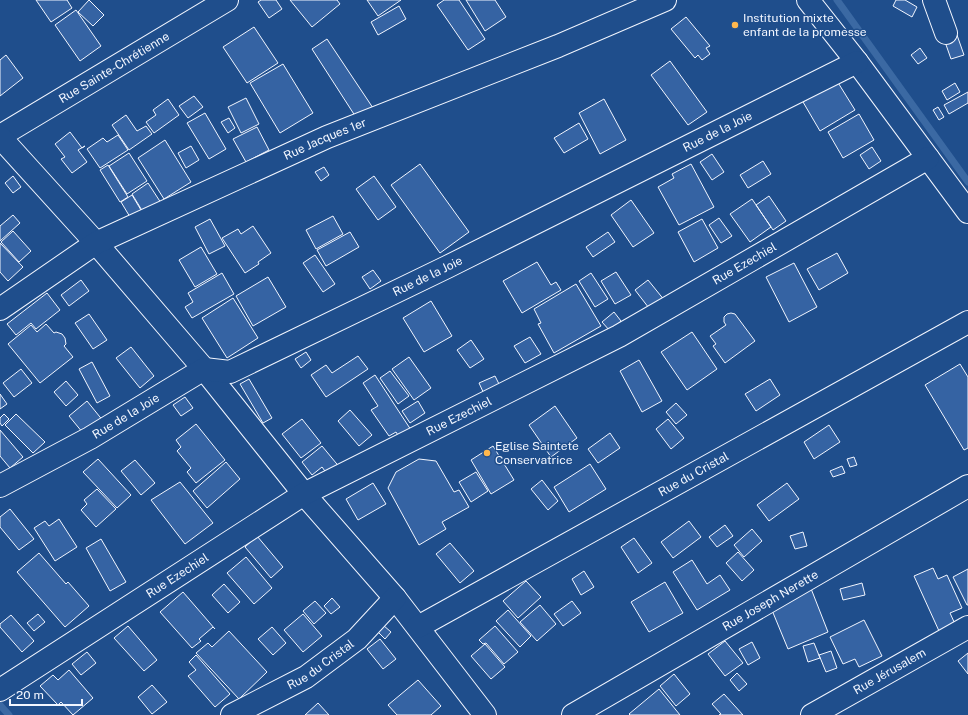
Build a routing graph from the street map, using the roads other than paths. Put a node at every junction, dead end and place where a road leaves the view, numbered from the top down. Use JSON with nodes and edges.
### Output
{"nodes":[{"id":1,"x":228,"y":0,"type":"edge"},
{"id":2,"x":665,"y":0,"type":"edge"},
{"id":3,"x":808,"y":0,"type":"edge"},
{"id":4,"x":934,"y":0,"type":"edge"},
{"id":5,"x":946,"y":33,"type":"dead end"},
{"id":6,"x":857,"y":62,"type":"junction"},
{"id":7,"x":0,"y":136,"type":"edge"},
{"id":8,"x":928,"y":158,"type":"junction"},
{"id":9,"x":968,"y":212,"type":"edge"},
{"id":10,"x":96,"y":243,"type":"junction"},
{"id":11,"x":0,"y":309,"type":"edge"},
{"id":12,"x":968,"y":322,"type":"edge"},
{"id":13,"x":204,"y":369,"type":"junction"},
{"id":14,"x":0,"y":486,"type":"edge"},
{"id":15,"x":968,"y":486,"type":"edge"},
{"id":16,"x":304,"y":494,"type":"junction"},
{"id":17,"x":396,"y":598,"type":"junction"},
{"id":18,"x":418,"y":627,"type":"junction"},
{"id":19,"x":968,"y":627,"type":"edge"},
{"id":20,"x":0,"y":690,"type":"edge"},
{"id":21,"x":232,"y":715,"type":"edge"},
{"id":22,"x":485,"y":715,"type":"edge"},
{"id":23,"x":573,"y":715,"type":"edge"},
{"id":24,"x":812,"y":715,"type":"edge"}],
"edges":[{"from":1,"to":7,"type":"street","name":"Rue Sainte-Chrétienne"},
{"from":2,"to":10,"type":"street","name":"Rue Jacques 1er"},
{"from":3,"to":6,"type":"street"},
{"from":4,"to":5,"type":"street"},
{"from":6,"to":8,"type":"street"},
{"from":6,"to":13,"type":"street","name":"Rue de la Joie"},
{"from":7,"to":10,"type":"street"},
{"from":8,"to":9,"type":"street"},
{"from":8,"to":16,"type":"street","name":"Rue Ezechiel"},
{"from":10,"to":11,"type":"street","name":"Rue Jacques 1er"},
{"from":10,"to":13,"type":"street"},
{"from":12,"to":18,"type":"street","name":"Rue du Cristal"},
{"from":13,"to":14,"type":"street","name":"Rue de la Joie"},
{"from":13,"to":16,"type":"street"},
{"from":15,"to":23,"type":"street","name":"Rue Joseph Nerette"},
{"from":16,"to":17,"type":"street"},
{"from":16,"to":20,"type":"street","name":"Rue Ezechiel"},
{"from":17,"to":18,"type":"street"},
{"from":17,"to":21,"type":"street","name":"Rue du Cristal"},
{"from":18,"to":22,"type":"street"},
{"from":19,"to":24,"type":"street","name":"Rue Jérusalem"}]}
